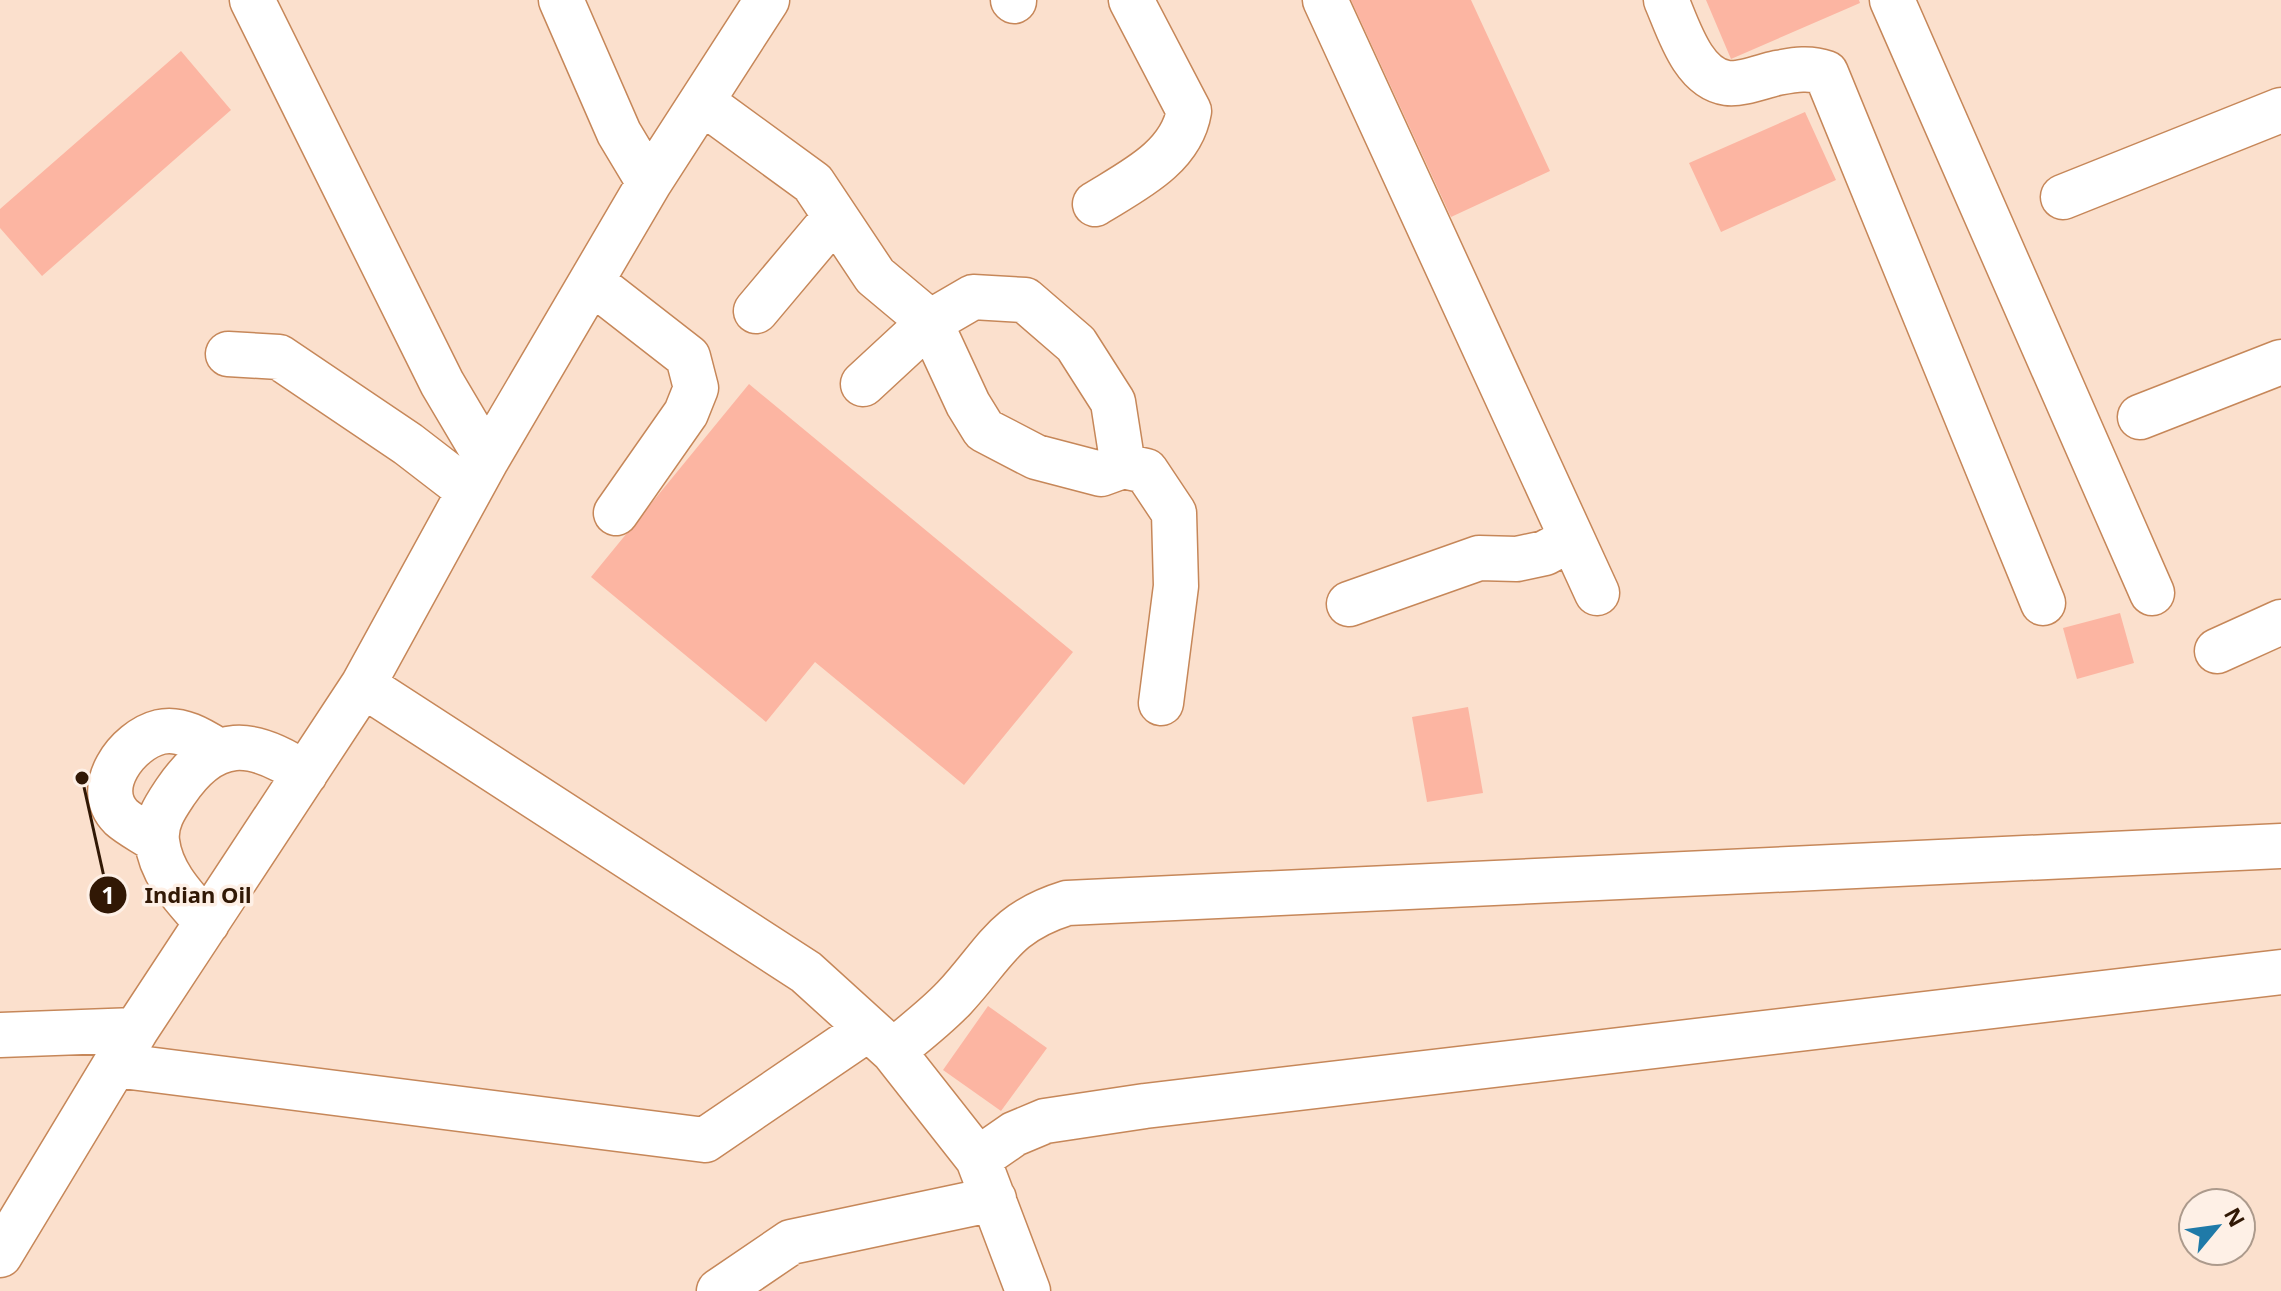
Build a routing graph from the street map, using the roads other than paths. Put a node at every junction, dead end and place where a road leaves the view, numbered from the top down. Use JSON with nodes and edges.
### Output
{"nodes":[{"id":1,"x":252,"y":0,"type":"edge"},
{"id":2,"x":561,"y":0,"type":"edge"},
{"id":3,"x":767,"y":0,"type":"edge"},
{"id":4,"x":1131,"y":0,"type":"edge"},
{"id":5,"x":1325,"y":0,"type":"edge"},
{"id":6,"x":1666,"y":0,"type":"edge"},
{"id":7,"x":1892,"y":0,"type":"edge"},
{"id":8,"x":702,"y":102,"type":"junction"},
{"id":9,"x":2281,"y":110,"type":"edge"},
{"id":10,"x":649,"y":183,"type":"junction"},
{"id":11,"x":2063,"y":197,"type":"dead end"},
{"id":12,"x":1095,"y":204,"type":"dead end"},
{"id":13,"x":835,"y":217,"type":"junction"},
{"id":14,"x":593,"y":283,"type":"junction"},
{"id":15,"x":756,"y":311,"type":"dead end"},
{"id":16,"x":930,"y":322,"type":"junction"},
{"id":17,"x":228,"y":354,"type":"dead end"},
{"id":18,"x":2281,"y":362,"type":"edge"},
{"id":19,"x":863,"y":384,"type":"dead end"},
{"id":20,"x":2140,"y":417,"type":"dead end"},
{"id":21,"x":1123,"y":466,"type":"junction"},
{"id":22,"x":478,"y":475,"type":"junction"},
{"id":23,"x":616,"y":513,"type":"dead end"},
{"id":24,"x":1571,"y":539,"type":"junction"},
{"id":25,"x":1597,"y":593,"type":"dead end"},
{"id":26,"x":2152,"y":593,"type":"dead end"},
{"id":27,"x":2043,"y":603,"type":"dead end"},
{"id":28,"x":1349,"y":604,"type":"dead end"},
{"id":29,"x":2281,"y":622,"type":"edge"},
{"id":30,"x":2217,"y":651,"type":"dead end"},
{"id":31,"x":363,"y":685,"type":"junction"},
{"id":32,"x":1161,"y":703,"type":"dead end"},
{"id":33,"x":217,"y":750,"type":"junction"},
{"id":34,"x":305,"y":774,"type":"junction"},
{"id":35,"x":157,"y":841,"type":"junction"},
{"id":36,"x":2281,"y":846,"type":"edge"},
{"id":37,"x":207,"y":923,"type":"junction"},
{"id":38,"x":2281,"y":972,"type":"edge"},
{"id":39,"x":0,"y":1035,"type":"edge"},
{"id":40,"x":880,"y":1040,"type":"junction"},
{"id":41,"x":125,"y":1048,"type":"junction"},
{"id":42,"x":978,"y":1159,"type":"junction"},
{"id":43,"x":994,"y":1199,"type":"junction"},
{"id":44,"x":0,"y":1255,"type":"edge"},
{"id":45,"x":719,"y":1291,"type":"edge"},
{"id":46,"x":1028,"y":1291,"type":"edge"}],
"edges":[{"from":1,"to":22,"type":"street"},
{"from":2,"to":10,"type":"street"},
{"from":3,"to":8,"type":"street"},
{"from":4,"to":12,"type":"street"},
{"from":5,"to":24,"type":"street"},
{"from":6,"to":27,"type":"street"},
{"from":7,"to":26,"type":"street"},
{"from":8,"to":10,"type":"street"},
{"from":8,"to":13,"type":"street"},
{"from":9,"to":11,"type":"street"},
{"from":10,"to":14,"type":"street"},
{"from":13,"to":15,"type":"street"},
{"from":13,"to":16,"type":"street"},
{"from":14,"to":22,"type":"street"},
{"from":14,"to":23,"type":"street"},
{"from":16,"to":19,"type":"street"},
{"from":16,"to":21,"type":"street"},
{"from":16,"to":21,"type":"street"},
{"from":17,"to":22,"type":"street"},
{"from":18,"to":20,"type":"street"},
{"from":21,"to":32,"type":"street"},
{"from":22,"to":31,"type":"street"},
{"from":24,"to":25,"type":"street"},
{"from":24,"to":28,"type":"street"},
{"from":29,"to":30,"type":"street"},
{"from":31,"to":34,"type":"street"},
{"from":31,"to":40,"type":"street"},
{"from":33,"to":34,"type":"street"},
{"from":33,"to":35,"type":"street"},
{"from":33,"to":35,"type":"street"},
{"from":34,"to":37,"type":"street"},
{"from":35,"to":37,"type":"street"},
{"from":36,"to":40,"type":"street"},
{"from":37,"to":41,"type":"street"},
{"from":38,"to":42,"type":"street"},
{"from":39,"to":41,"type":"street"},
{"from":40,"to":41,"type":"street"},
{"from":40,"to":42,"type":"street"},
{"from":41,"to":44,"type":"street"},
{"from":42,"to":43,"type":"street"},
{"from":43,"to":45,"type":"street"},
{"from":43,"to":46,"type":"street"}]}
